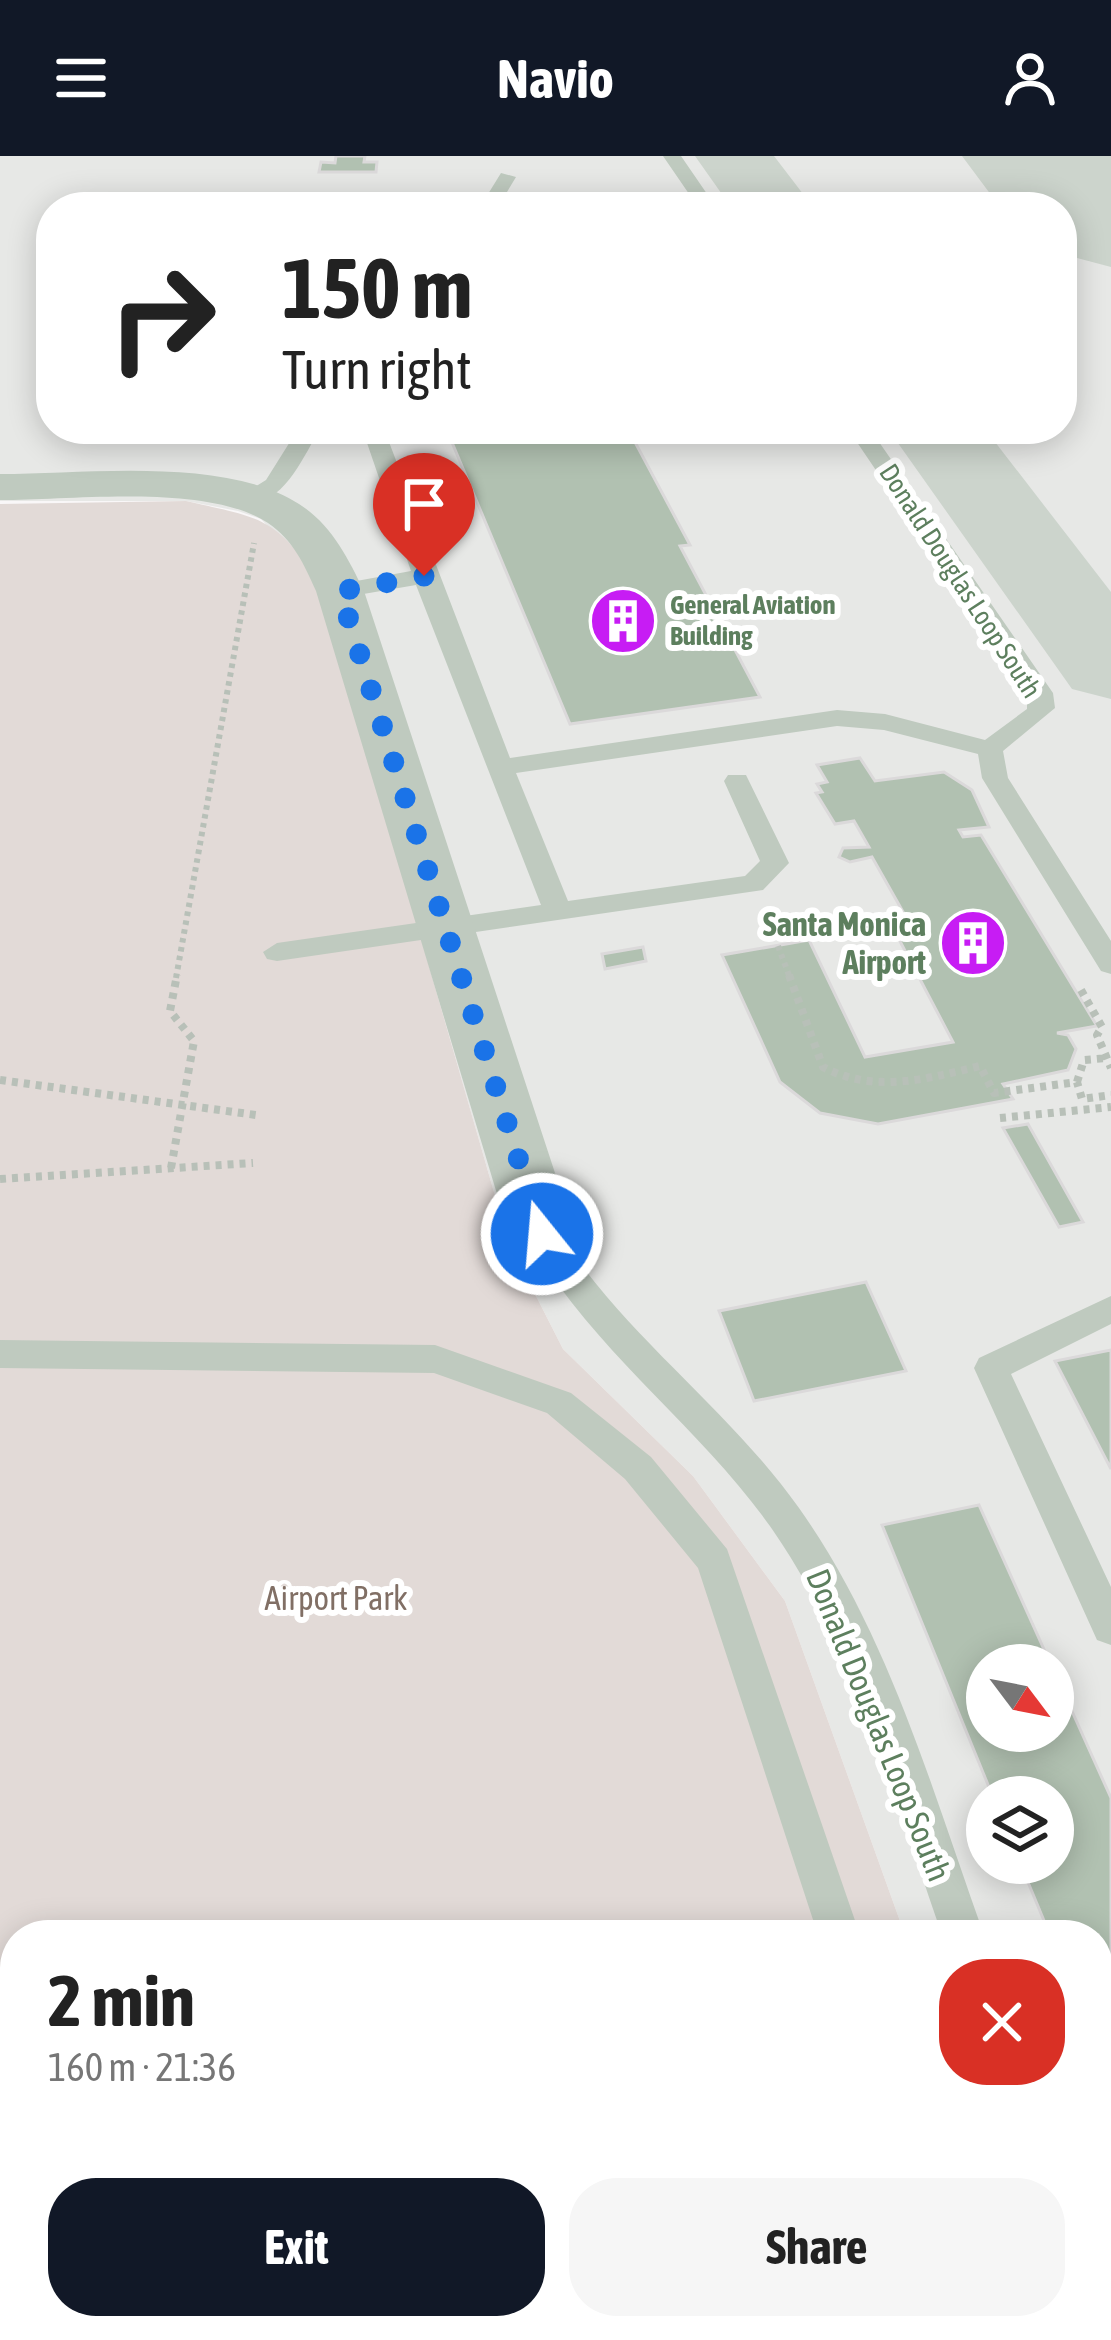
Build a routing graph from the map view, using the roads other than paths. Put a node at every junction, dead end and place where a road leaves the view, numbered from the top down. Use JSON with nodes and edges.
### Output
{"nodes":[{"id":1,"x":672,"y":156,"type":"edge"},
{"id":2,"x":507,"y":177,"type":"dead end"},
{"id":3,"x":498,"y":192,"type":"edge"},
{"id":4,"x":697,"y":192,"type":"edge"},
{"id":5,"x":299,"y":444,"type":"edge"},
{"id":6,"x":378,"y":444,"type":"edge"},
{"id":7,"x":869,"y":444,"type":"edge"},
{"id":8,"x":0,"y":487,"type":"edge"},
{"id":9,"x":256,"y":512,"type":"junction"},
{"id":10,"x":424,"y":576,"type":"junction"},
{"id":11,"x":340,"y":591,"type":"junction"},
{"id":12,"x":990,"y":749,"type":"junction"},
{"id":13,"x":502,"y":767,"type":"junction"},
{"id":14,"x":737,"y":781,"type":"dead end"},
{"id":15,"x":558,"y":912,"type":"junction"},
{"id":16,"x":450,"y":928,"type":"junction"},
{"id":17,"x":278,"y":952,"type":"dead end"},
{"id":18,"x":1111,"y":964,"type":"edge"},
{"id":19,"x":542,"y":1234,"type":"joint"},
{"id":20,"x":1111,"y":1309,"type":"edge"},
{"id":21,"x":0,"y":1354,"type":"edge"},
{"id":22,"x":1111,"y":1628,"type":"edge"},
{"id":23,"x":833,"y":1920,"type":"edge"},
{"id":24,"x":957,"y":1920,"type":"edge"}],
"edges":[{"from":1,"to":4,"type":"lane"},
{"from":2,"to":3,"type":"lane"},
{"from":5,"to":9,"type":"lane"},
{"from":6,"to":10,"type":"lane"},
{"from":7,"to":12,"type":"lane","name":"Donald Douglas Loop South"},
{"from":8,"to":9,"type":"street","name":"Donald Douglas Loop South"},
{"from":9,"to":11,"type":"street","name":"Donald Douglas Loop South"},
{"from":10,"to":11,"type":"lane"},
{"from":10,"to":13,"type":"lane"},
{"from":11,"to":16,"type":"street","name":"Donald Douglas Loop South"},
{"from":12,"to":13,"type":"lane"},
{"from":12,"to":18,"type":"lane"},
{"from":13,"to":15,"type":"lane"},
{"from":14,"to":15,"type":"lane"},
{"from":15,"to":16,"type":"lane"},
{"from":16,"to":17,"type":"lane"},
{"from":16,"to":19,"type":"street","name":"Donald Douglas Loop South"},
{"from":19,"to":24,"type":"lane","name":"Donald Douglas Loop South"},
{"from":20,"to":22,"type":"lane"},
{"from":21,"to":23,"type":"lane"}]}
